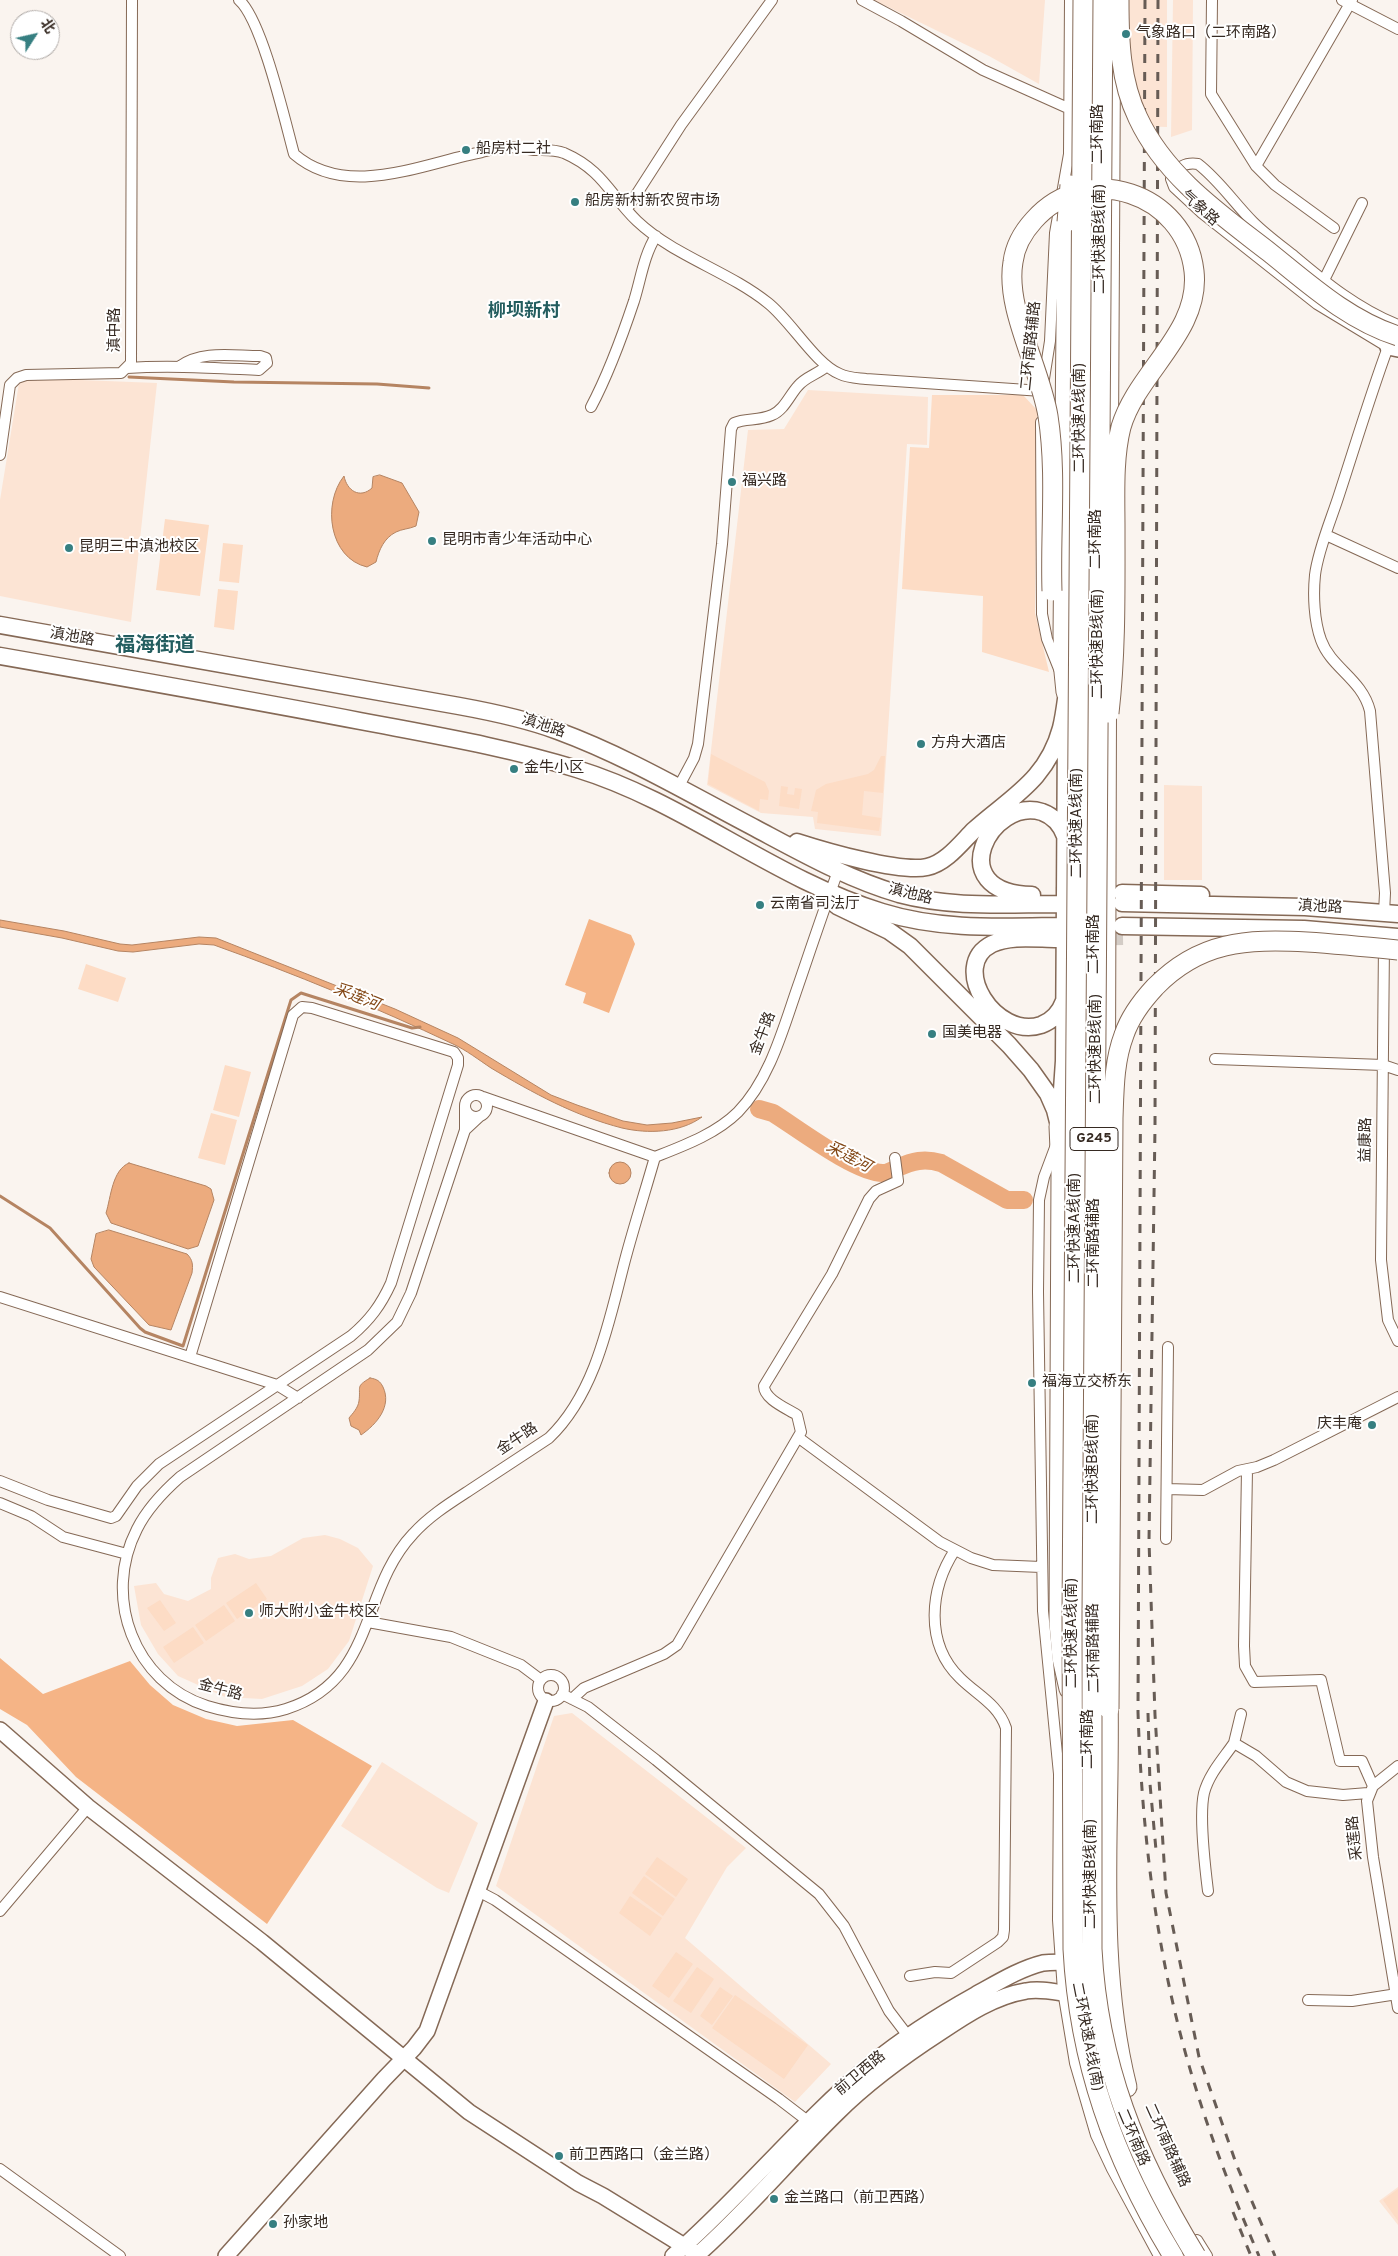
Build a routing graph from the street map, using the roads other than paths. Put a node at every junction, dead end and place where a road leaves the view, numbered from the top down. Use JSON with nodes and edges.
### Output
{"nodes":[{"id":1,"x":132,"y":0,"type":"edge"},
{"id":2,"x":239,"y":0,"type":"edge"},
{"id":3,"x":772,"y":0,"type":"edge"},
{"id":4,"x":862,"y":0,"type":"edge"},
{"id":5,"x":1070,"y":0,"type":"edge"},
{"id":6,"x":1084,"y":0,"type":"edge"},
{"id":7,"x":1101,"y":0,"type":"edge"},
{"id":8,"x":1117,"y":0,"type":"edge"},
{"id":9,"x":1212,"y":0,"type":"edge"},
{"id":10,"x":1348,"y":1,"type":"edge"},
{"id":11,"x":1398,"y":29,"type":"edge"},
{"id":12,"x":1084,"y":109,"type":"junction"},
{"id":13,"x":1256,"y":166,"type":"junction"},
{"id":14,"x":1362,"y":203,"type":"dead end"},
{"id":15,"x":627,"y":209,"type":"junction"},
{"id":16,"x":1334,"y":228,"type":"dead end"},
{"id":17,"x":656,"y":236,"type":"junction"},
{"id":18,"x":1324,"y":280,"type":"junction"},
{"id":19,"x":1398,"y":325,"type":"edge"},
{"id":20,"x":1395,"y":344,"type":"edge"},
{"id":21,"x":180,"y":366,"type":"junction"},
{"id":22,"x":827,"y":366,"type":"junction"},
{"id":23,"x":127,"y":368,"type":"junction"},
{"id":24,"x":1042,"y":391,"type":"junction"},
{"id":25,"x":591,"y":407,"type":"dead end"},
{"id":26,"x":0,"y":455,"type":"edge"},
{"id":27,"x":1326,"y":535,"type":"junction"},
{"id":28,"x":1398,"y":568,"type":"edge"},
{"id":29,"x":1083,"y":587,"type":"junction"},
{"id":30,"x":1058,"y":591,"type":"junction"},
{"id":31,"x":0,"y":625,"type":"edge"},
{"id":32,"x":0,"y":656,"type":"edge"},
{"id":33,"x":1066,"y":683,"type":"junction"},
{"id":34,"x":678,"y":788,"type":"junction"},
{"id":35,"x":1098,"y":789,"type":"junction"},
{"id":36,"x":739,"y":820,"type":"junction"},
{"id":37,"x":1065,"y":838,"type":"junction"},
{"id":38,"x":838,"y":871,"type":"junction"},
{"id":39,"x":862,"y":881,"type":"junction"},
{"id":40,"x":1122,"y":898,"type":"tunnel mouth"},
{"id":41,"x":835,"y":900,"type":"junction"},
{"id":42,"x":1391,"y":914,"type":"edge"},
{"id":43,"x":1123,"y":932,"type":"tunnel mouth"},
{"id":44,"x":1391,"y":936,"type":"edge"},
{"id":45,"x":1398,"y":950,"type":"edge"},
{"id":46,"x":1064,"y":999,"type":"junction"},
{"id":47,"x":1216,"y":1060,"type":"dead end"},
{"id":48,"x":1383,"y":1065,"type":"junction"},
{"id":49,"x":1398,"y":1070,"type":"edge"},
{"id":50,"x":450,"y":1090,"type":"junction"},
{"id":51,"x":483,"y":1097,"type":"junction"},
{"id":52,"x":466,"y":1102,"type":"junction"},
{"id":53,"x":509,"y":1106,"type":"junction"},
{"id":54,"x":482,"y":1115,"type":"junction"},
{"id":55,"x":1059,"y":1126,"type":"junction"},
{"id":56,"x":465,"y":1130,"type":"junction"},
{"id":57,"x":655,"y":1158,"type":"junction"},
{"id":58,"x":895,"y":1158,"type":"dead end"},
{"id":59,"x":1079,"y":1215,"type":"junction"},
{"id":60,"x":0,"y":1297,"type":"edge"},
{"id":61,"x":1398,"y":1341,"type":"edge"},
{"id":62,"x":1168,"y":1346,"type":"dead end"},
{"id":63,"x":190,"y":1357,"type":"junction"},
{"id":64,"x":277,"y":1385,"type":"junction"},
{"id":65,"x":1398,"y":1397,"type":"edge"},
{"id":66,"x":298,"y":1398,"type":"junction"},
{"id":67,"x":799,"y":1438,"type":"junction"},
{"id":68,"x":1247,"y":1470,"type":"junction"},
{"id":69,"x":0,"y":1480,"type":"edge"},
{"id":70,"x":1167,"y":1489,"type":"junction"},
{"id":71,"x":0,"y":1503,"type":"edge"},
{"id":72,"x":1110,"y":1517,"type":"junction"},
{"id":73,"x":1166,"y":1539,"type":"dead end"},
{"id":74,"x":955,"y":1550,"type":"junction"},
{"id":75,"x":127,"y":1554,"type":"junction"},
{"id":76,"x":1093,"y":1561,"type":"junction"},
{"id":77,"x":1041,"y":1567,"type":"junction"},
{"id":78,"x":1098,"y":1616,"type":"junction"},
{"id":79,"x":368,"y":1622,"type":"junction"},
{"id":80,"x":541,"y":1680,"type":"junction"},
{"id":81,"x":1092,"y":1695,"type":"junction"},
{"id":82,"x":567,"y":1696,"type":"junction"},
{"id":83,"x":546,"y":1701,"type":"junction"},
{"id":84,"x":1109,"y":1709,"type":"junction"},
{"id":85,"x":1241,"y":1714,"type":"dead end"},
{"id":86,"x":1072,"y":1722,"type":"junction"},
{"id":87,"x":0,"y":1730,"type":"edge"},
{"id":88,"x":1234,"y":1743,"type":"junction"},
{"id":89,"x":1398,"y":1766,"type":"edge"},
{"id":90,"x":1370,"y":1790,"type":"junction"},
{"id":91,"x":88,"y":1807,"type":"junction"},
{"id":92,"x":476,"y":1890,"type":"junction"},
{"id":93,"x":1208,"y":1891,"type":"dead end"},
{"id":94,"x":0,"y":1911,"type":"edge"},
{"id":95,"x":1076,"y":1963,"type":"junction"},
{"id":96,"x":910,"y":1976,"type":"dead end"},
{"id":97,"x":1096,"y":1994,"type":"junction"},
{"id":98,"x":1396,"y":1994,"type":"junction"},
{"id":99,"x":1308,"y":2000,"type":"dead end"},
{"id":100,"x":1398,"y":2008,"type":"edge"},
{"id":101,"x":908,"y":2036,"type":"junction"},
{"id":102,"x":404,"y":2058,"type":"junction"},
{"id":103,"x":1127,"y":2087,"type":"joint"},
{"id":104,"x":809,"y":2122,"type":"junction"},
{"id":105,"x":0,"y":2169,"type":"edge"},
{"id":106,"x":694,"y":2253,"type":"edge"},
{"id":107,"x":1200,"y":2254,"type":"edge"},
{"id":108,"x":120,"y":2256,"type":"edge"},
{"id":109,"x":226,"y":2256,"type":"edge"},
{"id":110,"x":673,"y":2256,"type":"edge"},
{"id":111,"x":1159,"y":2256,"type":"edge"},
{"id":112,"x":1175,"y":2256,"type":"edge"}],
"edges":[{"from":1,"to":23,"type":"street","name":"滇中路"},
{"from":2,"to":15,"type":"street"},
{"from":3,"to":15,"type":"street"},
{"from":4,"to":12,"type":"street"},
{"from":5,"to":12,"type":"street","name":"二环南路辅路"},
{"from":6,"to":12,"type":"highway","name":"二环快速A线(南)","bridge":true},
{"from":7,"to":12,"type":"main road","name":"二环南路","number":"G245"},
{"from":7,"to":35,"type":"highway","name":"二环快速B线(南)","bridge":true},
{"from":8,"to":20,"type":"highway","bridge":true},
{"from":8,"to":97,"type":"street","name":"二环南路辅路"},
{"from":9,"to":13,"type":"street"},
{"from":10,"to":11,"type":"street"},
{"from":10,"to":13,"type":"street"},
{"from":12,"to":24,"type":"street","name":"二环南路辅路"},
{"from":12,"to":29,"type":"main road","name":"二环南路","number":"G245"},
{"from":12,"to":30,"type":"highway","bridge":true},
{"from":12,"to":86,"type":"highway","name":"二环快速A线(南)","bridge":true},
{"from":12,"to":95,"type":"main road","name":"二环南路","number":"G245"},
{"from":13,"to":16,"type":"street"},
{"from":14,"to":18,"type":"street"},
{"from":15,"to":17,"type":"street"},
{"from":17,"to":22,"type":"street"},
{"from":17,"to":25,"type":"street"},
{"from":18,"to":19,"type":"street","name":"气象路"},
{"from":18,"to":20,"type":"street","name":"气象路"},
{"from":20,"to":27,"type":"street"},
{"from":21,"to":21,"type":"street"},
{"from":21,"to":23,"type":"street"},
{"from":22,"to":24,"type":"street"},
{"from":22,"to":34,"type":"street"},
{"from":23,"to":26,"type":"street","name":"滇中路"},
{"from":24,"to":33,"type":"street","name":"二环南路辅路"},
{"from":27,"to":28,"type":"street"},
{"from":27,"to":42,"type":"street"},
{"from":29,"to":33,"type":"main road"},
{"from":29,"to":59,"type":"main road","name":"二环南路","number":"G245"},
{"from":30,"to":33,"type":"highway"},
{"from":30,"to":35,"type":"highway","bridge":true},
{"from":31,"to":34,"type":"main road","name":"滇池路"},
{"from":32,"to":41,"type":"main road","name":"滇池路"},
{"from":33,"to":36,"type":"main road"},
{"from":33,"to":37,"type":"main road"},
{"from":34,"to":36,"type":"main road","name":"滇池路"},
{"from":35,"to":76,"type":"highway","name":"二环快速B线(南)","bridge":true},
{"from":36,"to":38,"type":"main road","name":"滇池路"},
{"from":37,"to":39,"type":"main road","name":"滇池路"},
{"from":37,"to":46,"type":"main road"},
{"from":38,"to":39,"type":"main road","name":"滇池路"},
{"from":38,"to":41,"type":"street","name":"金牛路"},
{"from":39,"to":41,"type":"main road"},
{"from":40,"to":42,"type":"main road","name":"滇池路"},
{"from":41,"to":46,"type":"main road","name":"滇池路"},
{"from":41,"to":55,"type":"main road"},
{"from":41,"to":57,"type":"street","name":"金牛路"},
{"from":43,"to":44,"type":"main road","name":"滇池路"},
{"from":44,"to":48,"type":"street","name":"益康路"},
{"from":45,"to":72,"type":"highway","bridge":true},
{"from":46,"to":55,"type":"main road"},
{"from":47,"to":48,"type":"street"},
{"from":48,"to":49,"type":"street"},
{"from":48,"to":61,"type":"street","name":"益康路"},
{"from":50,"to":52,"type":"street"},
{"from":50,"to":63,"type":"street"},
{"from":50,"to":64,"type":"street"},
{"from":51,"to":52,"type":"street"},
{"from":51,"to":53,"type":"street"},
{"from":51,"to":54,"type":"street"},
{"from":52,"to":54,"type":"street"},
{"from":52,"to":56,"type":"street"},
{"from":53,"to":54,"type":"street"},
{"from":53,"to":57,"type":"street"},
{"from":54,"to":56,"type":"street"},
{"from":55,"to":59,"type":"main road"},
{"from":55,"to":77,"type":"street"},
{"from":55,"to":86,"type":"highway","bridge":true},
{"from":56,"to":66,"type":"street","name":"金牛路"},
{"from":57,"to":79,"type":"street","name":"金牛路"},
{"from":58,"to":67,"type":"street"},
{"from":59,"to":95,"type":"main road","name":"二环南路","number":"G245"},
{"from":60,"to":63,"type":"street"},
{"from":62,"to":70,"type":"street"},
{"from":63,"to":64,"type":"street"},
{"from":64,"to":66,"type":"street"},
{"from":64,"to":69,"type":"street"},
{"from":65,"to":68,"type":"street"},
{"from":66,"to":75,"type":"street","name":"金牛路"},
{"from":67,"to":74,"type":"street"},
{"from":67,"to":82,"type":"street"},
{"from":68,"to":70,"type":"street"},
{"from":68,"to":90,"type":"street"},
{"from":70,"to":73,"type":"street"},
{"from":71,"to":75,"type":"street"},
{"from":72,"to":78,"type":"highway","bridge":true},
{"from":72,"to":84,"type":"highway","bridge":true},
{"from":74,"to":77,"type":"street"},
{"from":74,"to":96,"type":"street"},
{"from":75,"to":79,"type":"street","name":"金牛路"},
{"from":76,"to":78,"type":"highway","bridge":true},
{"from":76,"to":81,"type":"highway","name":"二环快速B线(南)","bridge":true},
{"from":77,"to":95,"type":"street"},
{"from":78,"to":81,"type":"highway","bridge":true},
{"from":78,"to":84,"type":"highway","bridge":true},
{"from":79,"to":80,"type":"street"},
{"from":80,"to":82,"type":"street"},
{"from":80,"to":83,"type":"street"},
{"from":81,"to":107,"type":"highway","name":"二环快速B线(南)","bridge":true},
{"from":82,"to":83,"type":"street"},
{"from":82,"to":101,"type":"street"},
{"from":83,"to":92,"type":"street"},
{"from":84,"to":97,"type":"highway"},
{"from":85,"to":88,"type":"street"},
{"from":86,"to":112,"type":"highway","name":"二环快速A线(南)","bridge":true},
{"from":87,"to":91,"type":"street"},
{"from":88,"to":90,"type":"street"},
{"from":88,"to":93,"type":"street"},
{"from":89,"to":90,"type":"street"},
{"from":90,"to":98,"type":"street","name":"采莲路"},
{"from":91,"to":94,"type":"street"},
{"from":91,"to":102,"type":"street"},
{"from":92,"to":102,"type":"street"},
{"from":92,"to":104,"type":"street"},
{"from":95,"to":97,"type":"main road","name":"二环南路","number":"G245"},
{"from":95,"to":97,"type":"street"},
{"from":95,"to":101,"type":"street","name":"前卫西路"},
{"from":97,"to":103,"type":"highway"},
{"from":97,"to":106,"type":"street","name":"前卫西路"},
{"from":97,"to":107,"type":"main road","name":"二环南路","number":"G245"},
{"from":97,"to":111,"type":"street","name":"二环南路辅路"},
{"from":97,"to":112,"type":"main road","name":"二环南路","number":"G245"},
{"from":98,"to":99,"type":"street"},
{"from":98,"to":100,"type":"street","name":"采莲路"},
{"from":101,"to":104,"type":"street","name":"前卫西路"},
{"from":102,"to":106,"type":"street"},
{"from":102,"to":109,"type":"street"},
{"from":103,"to":107,"type":"street","name":"二环南路辅路"},
{"from":104,"to":106,"type":"street","name":"前卫西路"},
{"from":105,"to":108,"type":"street"},
{"from":106,"to":110,"type":"street","name":"前卫西路"}]}
